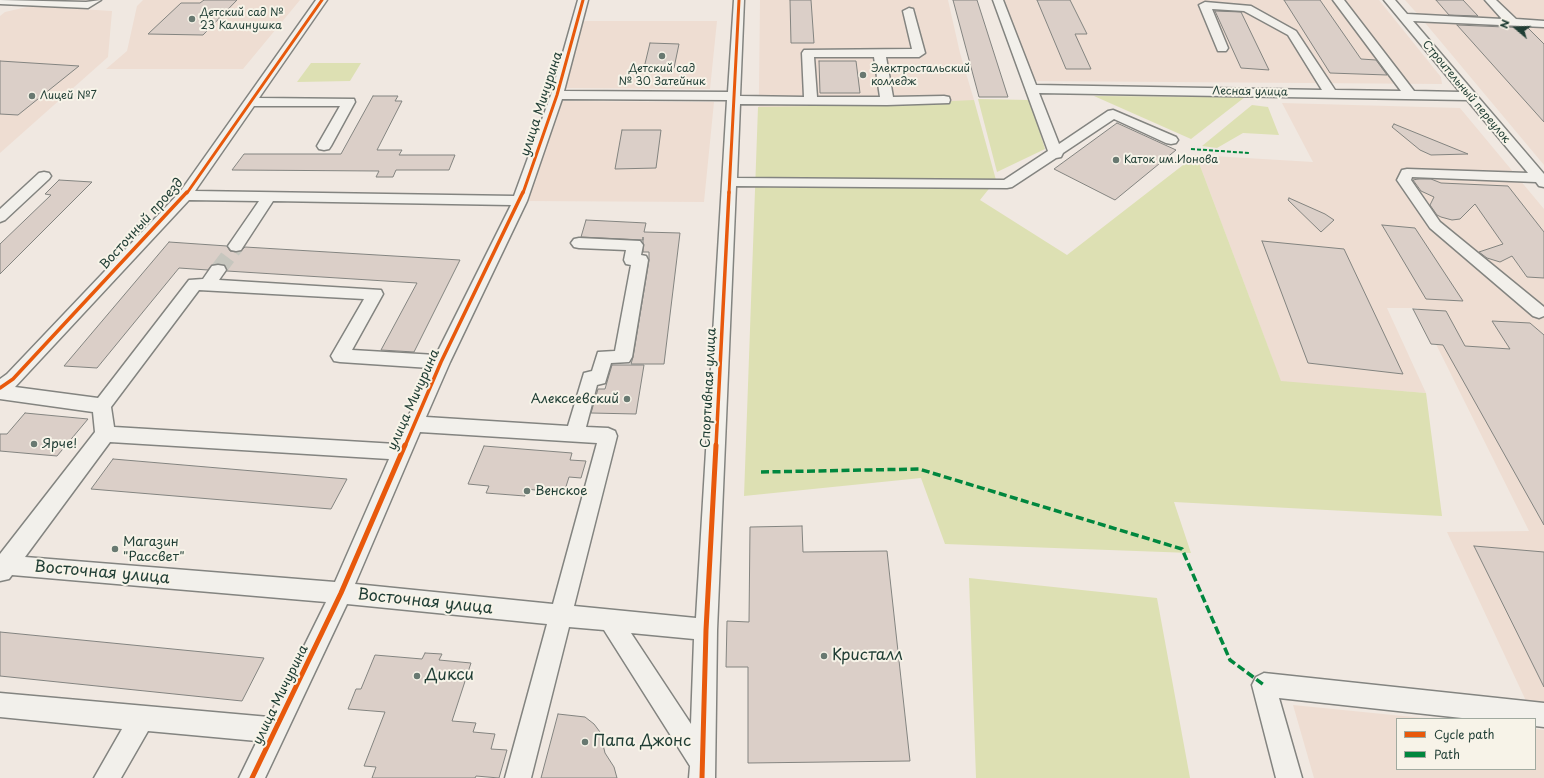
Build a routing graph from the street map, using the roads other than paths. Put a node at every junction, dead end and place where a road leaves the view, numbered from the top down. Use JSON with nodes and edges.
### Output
{"nodes":[{"id":1,"x":96,"y":0,"type":"edge"},
{"id":2,"x":322,"y":0,"type":"edge"},
{"id":3,"x":583,"y":0,"type":"edge"},
{"id":4,"x":739,"y":0,"type":"edge"},
{"id":5,"x":998,"y":0,"type":"edge"},
{"id":6,"x":1338,"y":0,"type":"edge"},
{"id":7,"x":1389,"y":0,"type":"edge"},
{"id":8,"x":1490,"y":0,"type":"edge"},
{"id":9,"x":0,"y":1,"type":"edge"},
{"id":10,"x":909,"y":11,"type":"dead end"},
{"id":11,"x":1403,"y":17,"type":"junction"},
{"id":12,"x":1513,"y":23,"type":"junction"},
{"id":13,"x":1544,"y":24,"type":"edge"},
{"id":14,"x":1222,"y":48,"type":"dead end"},
{"id":15,"x":879,"y":53,"type":"junction"},
{"id":16,"x":1031,"y":89,"type":"junction"},
{"id":17,"x":1331,"y":94,"type":"junction"},
{"id":18,"x":557,"y":95,"type":"junction"},
{"id":19,"x":1410,"y":95,"type":"junction"},
{"id":20,"x":1470,"y":96,"type":"junction"},
{"id":21,"x":734,"y":98,"type":"junction"},
{"id":22,"x":811,"y":100,"type":"junction"},
{"id":23,"x":944,"y":100,"type":"dead end"},
{"id":24,"x":887,"y":101,"type":"junction"},
{"id":25,"x":250,"y":102,"type":"junction"},
{"id":26,"x":1171,"y":140,"type":"dead end"},
{"id":27,"x":324,"y":146,"type":"dead end"},
{"id":28,"x":1056,"y":154,"type":"junction"},
{"id":29,"x":44,"y":176,"type":"dead end"},
{"id":30,"x":1542,"y":181,"type":"edge"},
{"id":31,"x":730,"y":182,"type":"junction"},
{"id":32,"x":184,"y":195,"type":"junction"},
{"id":33,"x":269,"y":196,"type":"junction"},
{"id":34,"x":520,"y":201,"type":"junction"},
{"id":35,"x":0,"y":217,"type":"edge"},
{"id":36,"x":579,"y":243,"type":"dead end"},
{"id":37,"x":236,"y":246,"type":"tunnel mouth"},
{"id":38,"x":218,"y":270,"type":"tunnel mouth"},
{"id":39,"x":207,"y":285,"type":"junction"},
{"id":40,"x":1539,"y":312,"type":"dead end"},
{"id":41,"x":441,"y":362,"type":"junction"},
{"id":42,"x":0,"y":388,"type":"edge"},
{"id":43,"x":0,"y":392,"type":"edge"},
{"id":44,"x":102,"y":406,"type":"junction"},
{"id":45,"x":413,"y":424,"type":"junction"},
{"id":46,"x":105,"y":434,"type":"junction"},
{"id":47,"x":575,"y":434,"type":"junction"},
{"id":48,"x":402,"y":452,"type":"junction"},
{"id":49,"x":2,"y":568,"type":"edge"},
{"id":50,"x":341,"y":594,"type":"junction"},
{"id":51,"x":561,"y":615,"type":"junction"},
{"id":52,"x":610,"y":620,"type":"junction"},
{"id":53,"x":706,"y":630,"type":"junction"},
{"id":54,"x":0,"y":705,"type":"edge"},
{"id":55,"x":1544,"y":715,"type":"edge"},
{"id":56,"x":142,"y":719,"type":"junction"},
{"id":57,"x":276,"y":730,"type":"junction"},
{"id":58,"x":703,"y":771,"type":"edge"},
{"id":59,"x":107,"y":778,"type":"edge"},
{"id":60,"x":252,"y":778,"type":"edge"},
{"id":61,"x":518,"y":778,"type":"edge"},
{"id":62,"x":1289,"y":778,"type":"edge"}],
"edges":[{"from":1,"to":9,"type":"street"},
{"from":2,"to":25,"type":"street","name":"Восточный проезд"},
{"from":3,"to":18,"type":"street","name":"улица Мичурина"},
{"from":4,"to":21,"type":"street","name":"Спортивная улица"},
{"from":5,"to":16,"type":"street"},
{"from":6,"to":19,"type":"street"},
{"from":7,"to":11,"type":"street","name":"Строительный переулок"},
{"from":8,"to":12,"type":"street"},
{"from":10,"to":15,"type":"street"},
{"from":11,"to":12,"type":"street"},
{"from":11,"to":20,"type":"street","name":"Строительный переулок"},
{"from":12,"to":13,"type":"street"},
{"from":14,"to":17,"type":"street"},
{"from":15,"to":22,"type":"street"},
{"from":15,"to":24,"type":"street"},
{"from":16,"to":17,"type":"street","name":"Лесная улица"},
{"from":16,"to":28,"type":"street"},
{"from":17,"to":19,"type":"street","name":"Лесная улица"},
{"from":18,"to":21,"type":"street"},
{"from":18,"to":34,"type":"street","name":"улица Мичурина"},
{"from":19,"to":20,"type":"street","name":"Лесная улица"},
{"from":20,"to":30,"type":"street","name":"Строительный переулок"},
{"from":21,"to":22,"type":"street"},
{"from":21,"to":31,"type":"street","name":"Спортивная улица"},
{"from":22,"to":24,"type":"street"},
{"from":23,"to":24,"type":"street"},
{"from":25,"to":27,"type":"street"},
{"from":25,"to":32,"type":"street","name":"Восточный проезд"},
{"from":26,"to":28,"type":"street"},
{"from":28,"to":31,"type":"street"},
{"from":29,"to":35,"type":"street"},
{"from":30,"to":40,"type":"street"},
{"from":31,"to":53,"type":"street","name":"Спортивная улица"},
{"from":32,"to":33,"type":"street"},
{"from":32,"to":42,"type":"street","name":"Восточный проезд"},
{"from":33,"to":34,"type":"street"},
{"from":33,"to":37,"type":"street"},
{"from":34,"to":41,"type":"street","name":"улица Мичурина"},
{"from":36,"to":47,"type":"street"},
{"from":38,"to":39,"type":"street"},
{"from":39,"to":41,"type":"street"},
{"from":39,"to":44,"type":"street"},
{"from":41,"to":45,"type":"street","name":"улица Мичурина"},
{"from":43,"to":44,"type":"street"},
{"from":44,"to":46,"type":"street"},
{"from":45,"to":47,"type":"street"},
{"from":45,"to":48,"type":"street","name":"улица Мичурина"},
{"from":46,"to":48,"type":"street"},
{"from":46,"to":49,"type":"street"},
{"from":47,"to":51,"type":"street"},
{"from":48,"to":50,"type":"street","name":"улица Мичурина"},
{"from":49,"to":50,"type":"street","name":"Восточная улица"},
{"from":50,"to":51,"type":"street","name":"Восточная улица"},
{"from":50,"to":57,"type":"street","name":"улица Мичурина"},
{"from":51,"to":52,"type":"street","name":"Восточная улица"},
{"from":51,"to":61,"type":"street"},
{"from":52,"to":53,"type":"street","name":"Восточная улица"},
{"from":52,"to":58,"type":"street"},
{"from":53,"to":58,"type":"street","name":"Спортивная улица"},
{"from":54,"to":56,"type":"street"},
{"from":55,"to":62,"type":"street"},
{"from":56,"to":57,"type":"street"},
{"from":56,"to":59,"type":"street"},
{"from":57,"to":60,"type":"street","name":"улица Мичурина"}]}
